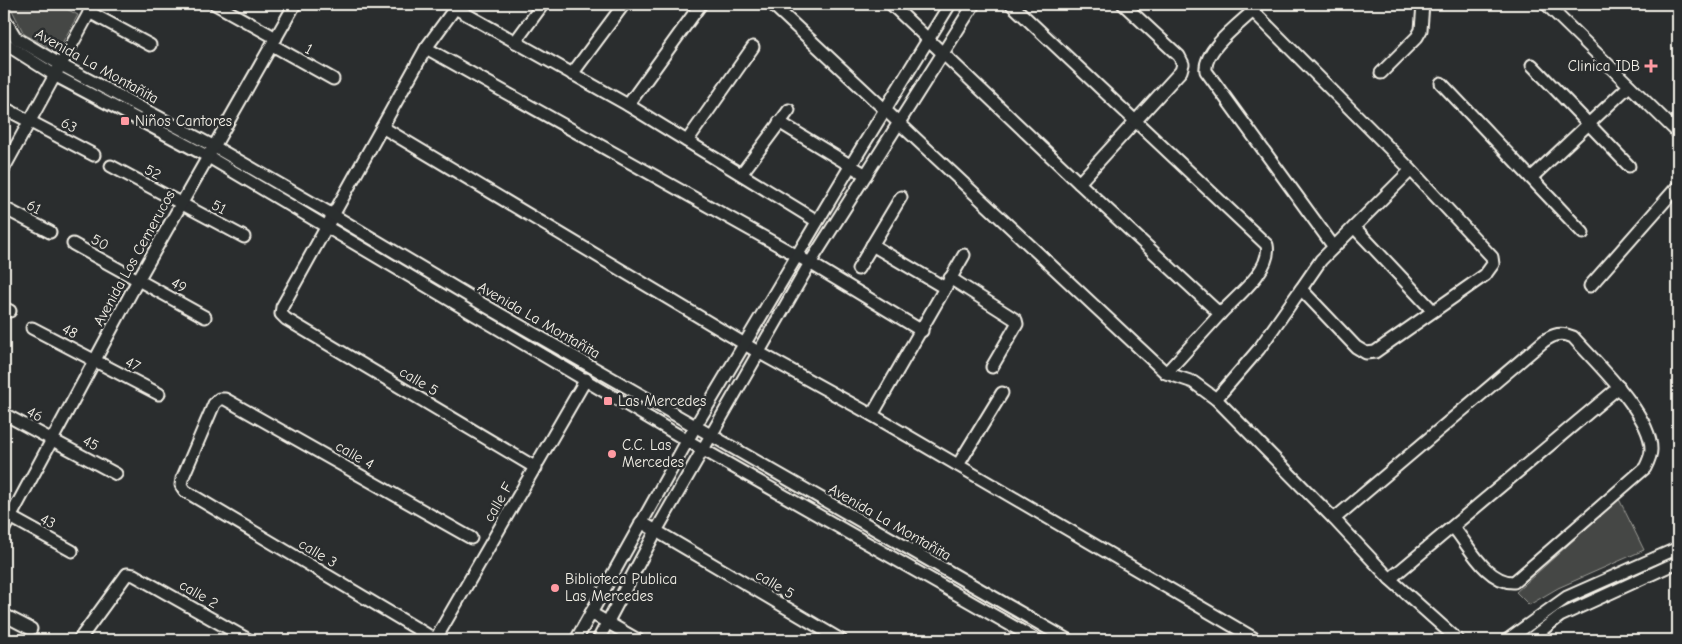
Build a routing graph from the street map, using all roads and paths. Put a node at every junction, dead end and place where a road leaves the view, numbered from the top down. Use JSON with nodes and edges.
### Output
{"nodes":[{"id":1,"x":215,"y":4,"type":"edge"},
{"id":2,"x":295,"y":4,"type":"edge"},
{"id":3,"x":543,"y":4,"type":"edge"},
{"id":4,"x":624,"y":4,"type":"edge"},
{"id":5,"x":700,"y":4,"type":"edge"},
{"id":6,"x":772,"y":4,"type":"edge"},
{"id":7,"x":890,"y":4,"type":"edge"},
{"id":8,"x":950,"y":4,"type":"edge"},
{"id":9,"x":974,"y":4,"type":"edge"},
{"id":10,"x":1010,"y":4,"type":"edge"},
{"id":11,"x":1123,"y":4,"type":"edge"},
{"id":12,"x":1423,"y":4,"type":"edge"},
{"id":13,"x":1546,"y":4,"type":"edge"},
{"id":14,"x":456,"y":6,"type":"edge"},
{"id":15,"x":1249,"y":7,"type":"edge"},
{"id":16,"x":92,"y":8,"type":"edge"},
{"id":17,"x":4,"y":18,"type":"edge"},
{"id":18,"x":927,"y":40,"type":"junction"},
{"id":19,"x":274,"y":42,"type":"junction"},
{"id":20,"x":515,"y":42,"type":"junction"},
{"id":21,"x":4,"y":43,"type":"edge"},
{"id":22,"x":150,"y":45,"type":"dead end"},
{"id":23,"x":753,"y":47,"type":"dead end"},
{"id":24,"x":426,"y":48,"type":"junction"},
{"id":25,"x":943,"y":54,"type":"junction"},
{"id":26,"x":61,"y":65,"type":"junction"},
{"id":27,"x":1532,"y":65,"type":"dead end"},
{"id":28,"x":1381,"y":73,"type":"dead end"},
{"id":29,"x":572,"y":74,"type":"junction"},
{"id":30,"x":56,"y":76,"type":"junction"},
{"id":31,"x":333,"y":79,"type":"dead end"},
{"id":32,"x":1441,"y":83,"type":"dead end"},
{"id":33,"x":1629,"y":86,"type":"junction"},
{"id":34,"x":628,"y":105,"type":"junction"},
{"id":35,"x":4,"y":108,"type":"edge"},
{"id":36,"x":885,"y":109,"type":"junction"},
{"id":37,"x":789,"y":110,"type":"dead end"},
{"id":38,"x":30,"y":121,"type":"junction"},
{"id":39,"x":779,"y":122,"type":"junction"},
{"id":40,"x":898,"y":122,"type":"junction"},
{"id":41,"x":1135,"y":122,"type":"junction"},
{"id":42,"x":1588,"y":125,"type":"junction"},
{"id":43,"x":382,"y":127,"type":"junction"},
{"id":44,"x":1678,"y":133,"type":"edge"},
{"id":45,"x":687,"y":141,"type":"junction"},
{"id":46,"x":210,"y":151,"type":"junction"},
{"id":47,"x":94,"y":155,"type":"dead end"},
{"id":48,"x":851,"y":165,"type":"junction"},
{"id":49,"x":111,"y":166,"type":"dead end"},
{"id":50,"x":1628,"y":166,"type":"dead end"},
{"id":51,"x":4,"y":168,"type":"edge"},
{"id":52,"x":1411,"y":170,"type":"junction"},
{"id":53,"x":742,"y":174,"type":"junction"},
{"id":54,"x":866,"y":174,"type":"junction"},
{"id":55,"x":1531,"y":178,"type":"junction"},
{"id":56,"x":1079,"y":184,"type":"junction"},
{"id":57,"x":1678,"y":186,"type":"edge"},
{"id":58,"x":901,"y":197,"type":"dead end"},
{"id":59,"x":182,"y":203,"type":"junction"},
{"id":60,"x":4,"y":208,"type":"edge"},
{"id":61,"x":333,"y":215,"type":"junction"},
{"id":62,"x":817,"y":221,"type":"junction"},
{"id":63,"x":327,"y":226,"type":"junction"},
{"id":64,"x":1354,"y":227,"type":"junction"},
{"id":65,"x":50,"y":232,"type":"dead end"},
{"id":66,"x":1583,"y":233,"type":"dead end"},
{"id":67,"x":244,"y":237,"type":"dead end"},
{"id":68,"x":73,"y":244,"type":"dead end"},
{"id":69,"x":872,"y":245,"type":"junction"},
{"id":70,"x":1334,"y":246,"type":"junction"},
{"id":71,"x":964,"y":255,"type":"dead end"},
{"id":72,"x":796,"y":256,"type":"junction"},
{"id":73,"x":810,"y":263,"type":"junction"},
{"id":74,"x":858,"y":269,"type":"dead end"},
{"id":75,"x":138,"y":280,"type":"junction"},
{"id":76,"x":948,"y":283,"type":"junction"},
{"id":77,"x":1590,"y":286,"type":"dead end"},
{"id":78,"x":1301,"y":289,"type":"junction"},
{"id":79,"x":1433,"y":311,"type":"junction"},
{"id":80,"x":1220,"y":314,"type":"junction"},
{"id":81,"x":205,"y":317,"type":"dead end"},
{"id":82,"x":32,"y":328,"type":"dead end"},
{"id":83,"x":922,"y":331,"type":"junction"},
{"id":84,"x":744,"y":344,"type":"junction"},
{"id":85,"x":758,"y":352,"type":"junction"},
{"id":86,"x":94,"y":361,"type":"junction"},
{"id":87,"x":992,"y":367,"type":"dead end"},
{"id":88,"x":1166,"y":373,"type":"junction"},
{"id":89,"x":586,"y":380,"type":"junction"},
{"id":90,"x":1619,"y":387,"type":"junction"},
{"id":91,"x":1002,"y":393,"type":"dead end"},
{"id":92,"x":158,"y":394,"type":"dead end"},
{"id":93,"x":225,"y":399,"type":"joint"},
{"id":94,"x":1216,"y":399,"type":"junction"},
{"id":95,"x":4,"y":414,"type":"edge"},
{"id":96,"x":872,"y":415,"type":"junction"},
{"id":97,"x":695,"y":427,"type":"junction"},
{"id":98,"x":712,"y":437,"type":"junction"},
{"id":99,"x":53,"y":440,"type":"junction"},
{"id":100,"x":688,"y":441,"type":"junction"},
{"id":101,"x":704,"y":450,"type":"junction"},
{"id":102,"x":958,"y":465,"type":"junction"},
{"id":103,"x":536,"y":468,"type":"junction"},
{"id":104,"x":116,"y":474,"type":"dead end"},
{"id":105,"x":7,"y":515,"type":"edge"},
{"id":106,"x":1334,"y":519,"type":"junction"},
{"id":107,"x":641,"y":522,"type":"junction"},
{"id":108,"x":1454,"y":528,"type":"junction"},
{"id":109,"x":4,"y":529,"type":"edge"},
{"id":110,"x":656,"y":531,"type":"junction"},
{"id":111,"x":471,"y":538,"type":"dead end"},
{"id":112,"x":1678,"y":548,"type":"edge"},
{"id":113,"x":72,"y":551,"type":"dead end"},
{"id":114,"x":1678,"y":562,"type":"edge"},
{"id":115,"x":1390,"y":579,"type":"junction"},
{"id":116,"x":591,"y":613,"type":"junction"},
{"id":117,"x":4,"y":615,"type":"edge"},
{"id":118,"x":608,"y":622,"type":"junction"},
{"id":119,"x":31,"y":629,"type":"dead end"},
{"id":120,"x":78,"y":640,"type":"edge"},
{"id":121,"x":249,"y":640,"type":"edge"},
{"id":122,"x":436,"y":640,"type":"edge"},
{"id":123,"x":576,"y":640,"type":"edge"},
{"id":124,"x":598,"y":640,"type":"edge"},
{"id":125,"x":638,"y":640,"type":"edge"},
{"id":126,"x":841,"y":640,"type":"edge"},
{"id":127,"x":1037,"y":640,"type":"edge"},
{"id":128,"x":1068,"y":640,"type":"edge"},
{"id":129,"x":1257,"y":640,"type":"edge"},
{"id":130,"x":1458,"y":640,"type":"edge"},
{"id":131,"x":1507,"y":640,"type":"edge"},
{"id":132,"x":1529,"y":640,"type":"edge"}],
"edges":[{"from":1,"to":19,"type":"street","name":"1"},
{"from":2,"to":19,"type":"street","name":"Avenida Los Cemerucos"},
{"from":3,"to":20,"type":"street"},
{"from":4,"to":29,"type":"street"},
{"from":5,"to":34,"type":"street"},
{"from":6,"to":36,"type":"street"},
{"from":7,"to":18,"type":"street"},
{"from":8,"to":18,"type":"street"},
{"from":9,"to":25,"type":"street"},
{"from":10,"to":41,"type":"street"},
{"from":11,"to":41,"type":"street"},
{"from":12,"to":28,"type":"street"},
{"from":13,"to":33,"type":"street"},
{"from":14,"to":20,"type":"street"},
{"from":14,"to":24,"type":"street"},
{"from":15,"to":52,"type":"street"},
{"from":15,"to":70,"type":"street"},
{"from":16,"to":22,"type":"street"},
{"from":16,"to":26,"type":"street"},
{"from":17,"to":26,"type":"street","name":"Avenida La Montañita"},
{"from":18,"to":25,"type":"street"},
{"from":18,"to":36,"type":"street"},
{"from":19,"to":31,"type":"street","name":"1"},
{"from":19,"to":46,"type":"street","name":"Avenida Los Cemerucos"},
{"from":20,"to":29,"type":"street"},
{"from":21,"to":30,"type":"street","name":"Avenida La Montañita"},
{"from":23,"to":45,"type":"street"},
{"from":24,"to":43,"type":"street"},
{"from":24,"to":72,"type":"street"},
{"from":25,"to":40,"type":"street"},
{"from":25,"to":56,"type":"street"},
{"from":26,"to":30,"type":"street"},
{"from":26,"to":46,"type":"street","name":"Avenida La Montañita"},
{"from":27,"to":42,"type":"street"},
{"from":29,"to":34,"type":"street"},
{"from":30,"to":38,"type":"street"},
{"from":30,"to":46,"type":"street","name":"Avenida La Montañita"},
{"from":32,"to":55,"type":"street"},
{"from":33,"to":42,"type":"street"},
{"from":33,"to":44,"type":"street"},
{"from":34,"to":45,"type":"street"},
{"from":35,"to":38,"type":"street","name":"63"},
{"from":36,"to":40,"type":"street"},
{"from":36,"to":48,"type":"street"},
{"from":37,"to":39,"type":"street"},
{"from":38,"to":47,"type":"street","name":"63"},
{"from":38,"to":51,"type":"street"},
{"from":39,"to":48,"type":"street"},
{"from":39,"to":53,"type":"street"},
{"from":40,"to":54,"type":"street"},
{"from":40,"to":88,"type":"street"},
{"from":41,"to":56,"type":"street"},
{"from":41,"to":80,"type":"street"},
{"from":42,"to":50,"type":"street"},
{"from":42,"to":55,"type":"street"},
{"from":43,"to":61,"type":"street"},
{"from":43,"to":84,"type":"street"},
{"from":45,"to":53,"type":"street"},
{"from":46,"to":59,"type":"street","name":"Avenida Los Cemerucos"},
{"from":46,"to":61,"type":"street","name":"Avenida La Montañita"},
{"from":46,"to":63,"type":"street","name":"Avenida La Montañita"},
{"from":48,"to":54,"type":"street"},
{"from":48,"to":62,"type":"street"},
{"from":49,"to":59,"type":"street","name":"52"},
{"from":52,"to":64,"type":"street"},
{"from":52,"to":79,"type":"street"},
{"from":53,"to":62,"type":"street"},
{"from":54,"to":73,"type":"street"},
{"from":55,"to":66,"type":"street"},
{"from":56,"to":80,"type":"street"},
{"from":57,"to":77,"type":"street"},
{"from":58,"to":69,"type":"street"},
{"from":59,"to":67,"type":"street","name":"51"},
{"from":59,"to":75,"type":"street","name":"Avenida Los Cemerucos"},
{"from":60,"to":65,"type":"street","name":"61"},
{"from":61,"to":63,"type":"street"},
{"from":61,"to":97,"type":"street","name":"Avenida La Montañita"},
{"from":62,"to":72,"type":"street"},
{"from":63,"to":89,"type":"street","name":"Avenida La Montañita"},
{"from":63,"to":103,"type":"street","name":"calle 5"},
{"from":64,"to":70,"type":"street"},
{"from":64,"to":79,"type":"street"},
{"from":68,"to":75,"type":"street","name":"50"},
{"from":69,"to":74,"type":"street"},
{"from":69,"to":76,"type":"street"},
{"from":70,"to":78,"type":"street"},
{"from":71,"to":76,"type":"street"},
{"from":72,"to":73,"type":"street"},
{"from":72,"to":84,"type":"street"},
{"from":73,"to":83,"type":"street"},
{"from":73,"to":85,"type":"street"},
{"from":75,"to":81,"type":"street","name":"49"},
{"from":75,"to":86,"type":"street","name":"Avenida Los Cemerucos"},
{"from":76,"to":83,"type":"street"},
{"from":76,"to":87,"type":"street"},
{"from":78,"to":79,"type":"street"},
{"from":78,"to":94,"type":"street"},
{"from":80,"to":88,"type":"street"},
{"from":82,"to":86,"type":"street","name":"48"},
{"from":83,"to":96,"type":"street"},
{"from":84,"to":85,"type":"street"},
{"from":84,"to":97,"type":"street"},
{"from":85,"to":96,"type":"street"},
{"from":85,"to":98,"type":"street"},
{"from":86,"to":92,"type":"street","name":"47"},
{"from":86,"to":99,"type":"street","name":"Avenida Los Cemerucos"},
{"from":88,"to":94,"type":"street"},
{"from":89,"to":100,"type":"street","name":"Avenida La Montañita"},
{"from":89,"to":103,"type":"street","name":"calle F"},
{"from":90,"to":106,"type":"street"},
{"from":90,"to":108,"type":"street"},
{"from":90,"to":108,"type":"street"},
{"from":91,"to":102,"type":"street"},
{"from":93,"to":111,"type":"street","name":"calle 4"},
{"from":93,"to":122,"type":"street","name":"calle 3"},
{"from":94,"to":106,"type":"street"},
{"from":95,"to":99,"type":"street","name":"46"},
{"from":96,"to":102,"type":"street"},
{"from":97,"to":98,"type":"street","name":"Avenida La Montañita"},
{"from":97,"to":100,"type":"street"},
{"from":98,"to":101,"type":"street"},
{"from":98,"to":128,"type":"street","name":"Avenida La Montañita"},
{"from":99,"to":104,"type":"street","name":"45"},
{"from":99,"to":105,"type":"street","name":"Avenida Los Cemerucos"},
{"from":100,"to":101,"type":"street","name":"Avenida La Montañita"},
{"from":100,"to":107,"type":"street"},
{"from":101,"to":110,"type":"street"},
{"from":101,"to":127,"type":"street","name":"Avenida La Montañita"},
{"from":102,"to":129,"type":"street"},
{"from":103,"to":122,"type":"street","name":"calle F"},
{"from":105,"to":109,"type":"street","name":"Avenida Los Cemerucos"},
{"from":105,"to":113,"type":"street","name":"43"},
{"from":106,"to":115,"type":"street"},
{"from":107,"to":110,"type":"street","name":"calle 5"},
{"from":107,"to":116,"type":"street"},
{"from":108,"to":115,"type":"street"},
{"from":110,"to":118,"type":"street"},
{"from":110,"to":126,"type":"street","name":"calle 5"},
{"from":112,"to":131,"type":"street"},
{"from":114,"to":132,"type":"street"},
{"from":115,"to":130,"type":"street"},
{"from":116,"to":118,"type":"street"},
{"from":116,"to":123,"type":"street"},
{"from":117,"to":119,"type":"street"},
{"from":118,"to":124,"type":"street"},
{"from":118,"to":125,"type":"street"},
{"from":120,"to":121,"type":"street","name":"calle 2"}]}
